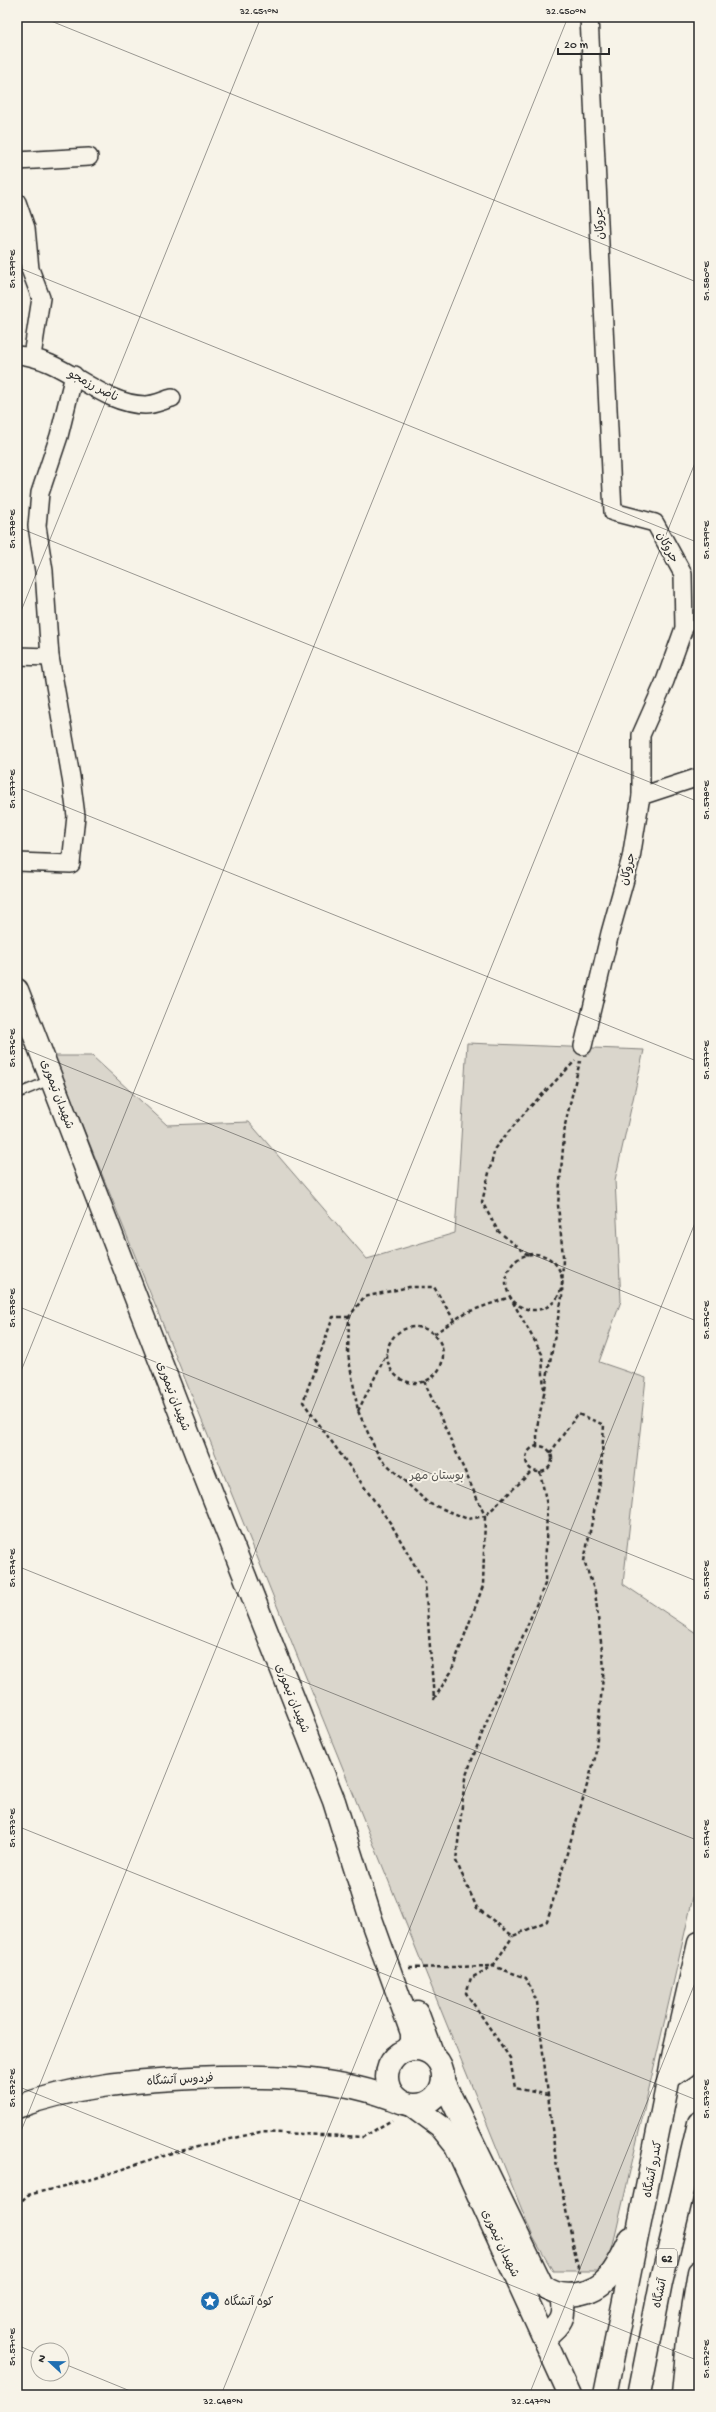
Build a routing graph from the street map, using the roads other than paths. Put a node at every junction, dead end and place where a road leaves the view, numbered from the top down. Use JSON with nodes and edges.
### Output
{"nodes":[{"id":1,"x":589,"y":17,"type":"edge"},
{"id":2,"x":90,"y":157,"type":"dead end"},
{"id":3,"x":17,"y":161,"type":"edge"},
{"id":4,"x":17,"y":202,"type":"edge"},
{"id":5,"x":24,"y":355,"type":"edge"},
{"id":6,"x":74,"y":375,"type":"junction"},
{"id":7,"x":172,"y":398,"type":"dead end"},
{"id":8,"x":17,"y":656,"type":"edge"},
{"id":9,"x":50,"y":657,"type":"junction"},
{"id":10,"x":699,"y":776,"type":"edge"},
{"id":11,"x":641,"y":796,"type":"junction"},
{"id":12,"x":17,"y":862,"type":"edge"},
{"id":13,"x":17,"y":990,"type":"edge"},
{"id":14,"x":583,"y":1046,"type":"road end"},
{"id":15,"x":53,"y":1079,"type":"junction"},
{"id":16,"x":17,"y":1094,"type":"edge"},
{"id":17,"x":334,"y":1801,"type":"junction"},
{"id":18,"x":699,"y":1943,"type":"edge"},
{"id":19,"x":699,"y":2018,"type":"edge"},
{"id":20,"x":407,"y":2050,"type":"junction"},
{"id":21,"x":433,"y":2055,"type":"junction"},
{"id":22,"x":388,"y":2069,"type":"junction"},
{"id":23,"x":670,"y":2077,"type":"junction"},
{"id":24,"x":443,"y":2081,"type":"junction"},
{"id":25,"x":345,"y":2085,"type":"junction"},
{"id":26,"x":407,"y":2104,"type":"junction"},
{"id":27,"x":17,"y":2107,"type":"edge"},
{"id":28,"x":699,"y":2122,"type":"edge"},
{"id":29,"x":643,"y":2214,"type":"junction"},
{"id":30,"x":699,"y":2272,"type":"edge"},
{"id":31,"x":562,"y":2295,"type":"junction"},
{"id":32,"x":544,"y":2337,"type":"junction"},
{"id":33,"x":570,"y":2395,"type":"edge"},
{"id":34,"x":605,"y":2395,"type":"edge"},
{"id":35,"x":639,"y":2395,"type":"edge"},
{"id":36,"x":684,"y":2395,"type":"edge"}],
"edges":[{"from":1,"to":11,"type":"street","name":"جروکان"},
{"from":2,"to":3,"type":"street"},
{"from":4,"to":5,"type":"street"},
{"from":5,"to":6,"type":"street","name":"ناصر رزمجو"},
{"from":6,"to":7,"type":"street","name":"ناصر رزمجو"},
{"from":6,"to":9,"type":"street"},
{"from":8,"to":9,"type":"street"},
{"from":9,"to":12,"type":"street"},
{"from":10,"to":11,"type":"street"},
{"from":11,"to":14,"type":"street","name":"جروکان"},
{"from":13,"to":15,"type":"main road","name":"شهیدان تیموری"},
{"from":15,"to":16,"type":"lane"},
{"from":15,"to":17,"type":"main road","name":"شهیدان تیموری"},
{"from":17,"to":20,"type":"main road","name":"شهیدان تیموری"},
{"from":17,"to":21,"type":"main road","name":"شهیدان تیموری"},
{"from":18,"to":23,"type":"main road","name":"کندرو آتشگاه"},
{"from":19,"to":23,"type":"main road"},
{"from":20,"to":21,"type":"main road"},
{"from":20,"to":22,"type":"main road"},
{"from":21,"to":24,"type":"main road"},
{"from":22,"to":25,"type":"main road"},
{"from":22,"to":26,"type":"main road"},
{"from":23,"to":29,"type":"main road","name":"کندرو آتشگاه"},
{"from":24,"to":26,"type":"main road"},
{"from":24,"to":31,"type":"main road","name":"شهیدان تیموری"},
{"from":25,"to":26,"type":"main road"},
{"from":25,"to":27,"type":"main road","name":"فردوس آتشگاه"},
{"from":26,"to":32,"type":"main road","name":"شهیدان تیموری"},
{"from":28,"to":35,"type":"main road","name":"آتشگاه","number":"62"},
{"from":29,"to":31,"type":"main road"},
{"from":29,"to":34,"type":"main road","name":"کندرو آتشگاه"},
{"from":30,"to":36,"type":"main road"},
{"from":31,"to":32,"type":"main road"},
{"from":32,"to":33,"type":"main road","name":"شهیدان تیموری"}]}
